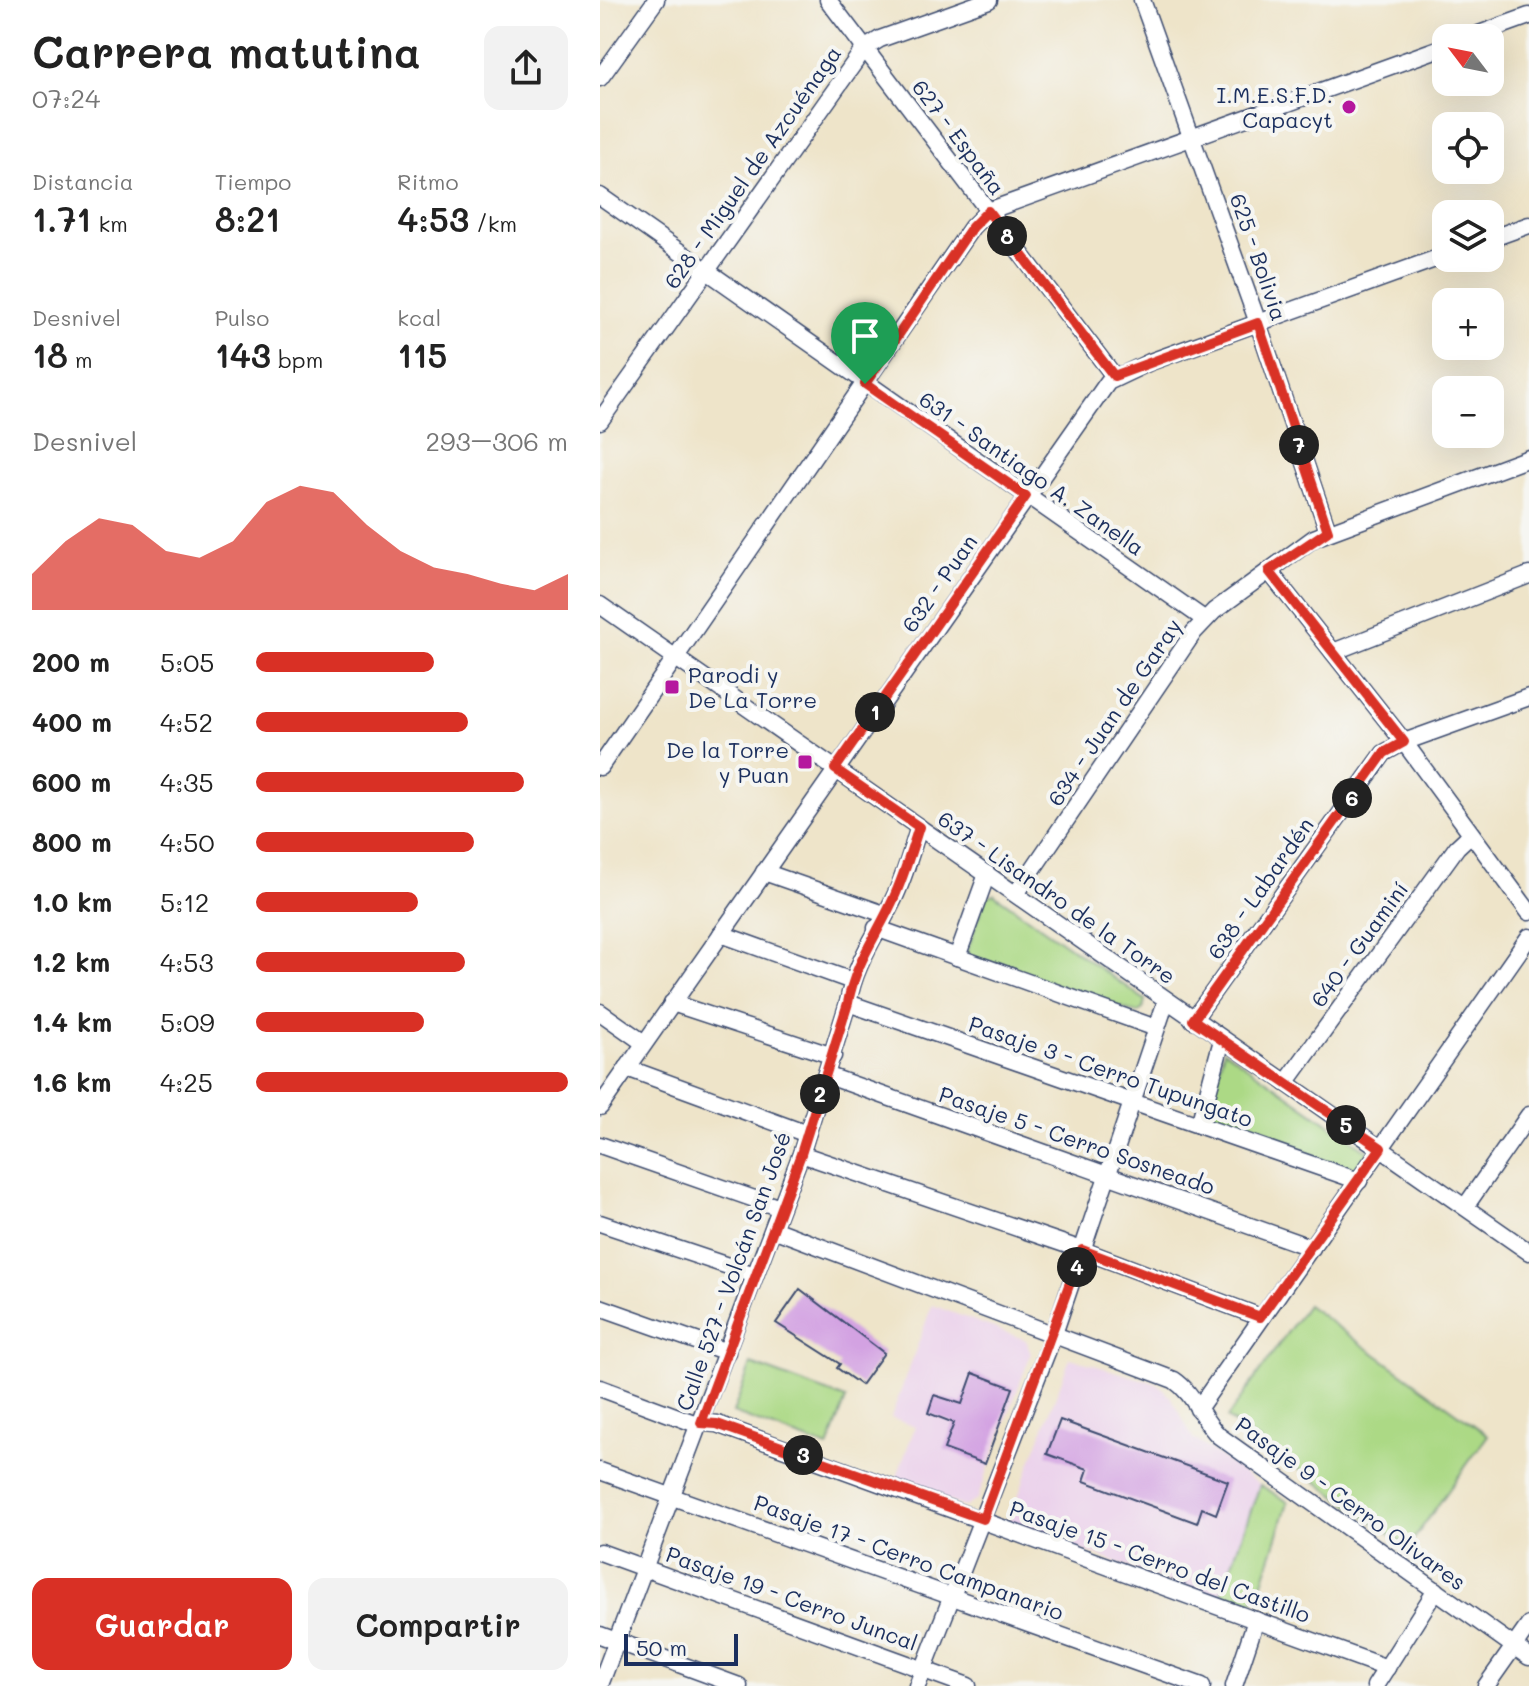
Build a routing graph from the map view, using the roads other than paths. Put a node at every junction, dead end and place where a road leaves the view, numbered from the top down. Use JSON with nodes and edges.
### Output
{"nodes":[{"id":1,"x":656,"y":0,"type":"edge"},
{"id":2,"x":828,"y":0,"type":"edge"},
{"id":3,"x":989,"y":0,"type":"edge"},
{"id":4,"x":1142,"y":0,"type":"edge"},
{"id":5,"x":1524,"y":0,"type":"edge"},
{"id":6,"x":1529,"y":8,"type":"edge"},
{"id":7,"x":1529,"y":16,"type":"edge"},
{"id":8,"x":1504,"y":25,"type":"edge"},
{"id":9,"x":864,"y":49,"type":"junction"},
{"id":10,"x":1432,"y":51,"type":"edge"},
{"id":11,"x":600,"y":78,"type":"edge"},
{"id":12,"x":1194,"y":137,"type":"junction"},
{"id":13,"x":600,"y":196,"type":"edge"},
{"id":14,"x":988,"y":211,"type":"junction"},
{"id":15,"x":1529,"y":225,"type":"edge"},
{"id":16,"x":1504,"y":234,"type":"edge"},
{"id":17,"x":1432,"y":260,"type":"edge"},
{"id":18,"x":706,"y":271,"type":"junction"},
{"id":19,"x":1258,"y":323,"type":"junction"},
{"id":20,"x":1114,"y":376,"type":"junction"},
{"id":21,"x":865,"y":384,"type":"junction"},
{"id":22,"x":600,"y":421,"type":"edge"},
{"id":23,"x":1529,"y":458,"type":"edge"},
{"id":24,"x":1026,"y":496,"type":"junction"},
{"id":25,"x":1328,"y":531,"type":"junction"},
{"id":26,"x":1269,"y":571,"type":"junction"},
{"id":27,"x":1529,"y":575,"type":"edge"},
{"id":28,"x":600,"y":605,"type":"edge"},
{"id":29,"x":1204,"y":619,"type":"junction"},
{"id":30,"x":1333,"y":652,"type":"junction"},
{"id":31,"x":677,"y":658,"type":"junction"},
{"id":32,"x":1529,"y":697,"type":"edge"},
{"id":33,"x":1404,"y":742,"type":"junction"},
{"id":34,"x":600,"y":767,"type":"edge"},
{"id":35,"x":835,"y":769,"type":"junction"},
{"id":36,"x":919,"y":827,"type":"junction"},
{"id":37,"x":1471,"y":834,"type":"junction"},
{"id":38,"x":764,"y":872,"type":"junction"},
{"id":39,"x":987,"y":874,"type":"junction"},
{"id":40,"x":1016,"y":894,"type":"junction"},
{"id":41,"x":1529,"y":912,"type":"edge"},
{"id":42,"x":880,"y":921,"type":"junction"},
{"id":43,"x":721,"y":934,"type":"junction"},
{"id":44,"x":1529,"y":937,"type":"edge"},
{"id":45,"x":957,"y":957,"type":"junction"},
{"id":46,"x":852,"y":981,"type":"junction"},
{"id":47,"x":1166,"y":1001,"type":"junction"},
{"id":48,"x":672,"y":1003,"type":"junction"},
{"id":49,"x":848,"y":1003,"type":"junction"},
{"id":50,"x":600,"y":1012,"type":"edge"},
{"id":51,"x":1193,"y":1020,"type":"junction"},
{"id":52,"x":1156,"y":1028,"type":"junction"},
{"id":53,"x":1222,"y":1040,"type":"junction"},
{"id":54,"x":644,"y":1043,"type":"junction"},
{"id":55,"x":833,"y":1056,"type":"junction"},
{"id":56,"x":627,"y":1068,"type":"junction"},
{"id":57,"x":826,"y":1075,"type":"junction"},
{"id":58,"x":1286,"y":1083,"type":"junction"},
{"id":59,"x":1130,"y":1100,"type":"junction"},
{"id":60,"x":600,"y":1107,"type":"edge"},
{"id":61,"x":1529,"y":1115,"type":"edge"},
{"id":62,"x":1199,"y":1125,"type":"junction"},
{"id":63,"x":807,"y":1134,"type":"junction"},
{"id":64,"x":600,"y":1145,"type":"edge"},
{"id":65,"x":1381,"y":1148,"type":"junction"},
{"id":66,"x":801,"y":1154,"type":"junction"},
{"id":67,"x":1106,"y":1173,"type":"junction"},
{"id":68,"x":1359,"y":1181,"type":"junction"},
{"id":69,"x":1465,"y":1207,"type":"junction"},
{"id":70,"x":780,"y":1208,"type":"junction"},
{"id":71,"x":600,"y":1223,"type":"edge"},
{"id":72,"x":773,"y":1229,"type":"junction"},
{"id":73,"x":1312,"y":1248,"type":"junction"},
{"id":74,"x":1082,"y":1250,"type":"junction"},
{"id":75,"x":1529,"y":1252,"type":"edge"},
{"id":76,"x":755,"y":1275,"type":"junction"},
{"id":77,"x":600,"y":1307,"type":"edge"},
{"id":78,"x":1260,"y":1317,"type":"junction"},
{"id":79,"x":1054,"y":1334,"type":"junction"},
{"id":80,"x":727,"y":1352,"type":"junction"},
{"id":81,"x":600,"y":1388,"type":"edge"},
{"id":82,"x":1198,"y":1409,"type":"junction"},
{"id":83,"x":701,"y":1423,"type":"junction"},
{"id":84,"x":600,"y":1471,"type":"edge"},
{"id":85,"x":672,"y":1496,"type":"junction"},
{"id":86,"x":983,"y":1519,"type":"junction"},
{"id":87,"x":600,"y":1552,"type":"edge"},
{"id":88,"x":645,"y":1568,"type":"junction"},
{"id":89,"x":1436,"y":1590,"type":"junction"},
{"id":90,"x":952,"y":1596,"type":"junction"},
{"id":91,"x":1256,"y":1620,"type":"junction"},
{"id":92,"x":1529,"y":1625,"type":"edge"},
{"id":93,"x":608,"y":1638,"type":"edge"},
{"id":94,"x":1514,"y":1646,"type":"junction"},
{"id":95,"x":1529,"y":1657,"type":"edge"},
{"id":96,"x":1387,"y":1668,"type":"junction"},
{"id":97,"x":920,"y":1678,"type":"edge"},
{"id":98,"x":600,"y":1685,"type":"edge"},
{"id":99,"x":739,"y":1686,"type":"edge"},
{"id":100,"x":968,"y":1686,"type":"edge"},
{"id":101,"x":1202,"y":1686,"type":"edge"},
{"id":102,"x":1234,"y":1686,"type":"edge"},
{"id":103,"x":1375,"y":1686,"type":"edge"},
{"id":104,"x":1486,"y":1686,"type":"edge"}],
"edges":[{"from":1,"to":11,"type":"street"},
{"from":2,"to":9,"type":"street","name":"627 - España"},
{"from":3,"to":9,"type":"street","name":"628 - Miguel de Azcuénaga"},
{"from":4,"to":12,"type":"street","name":"625 - Bolivia"},
{"from":5,"to":6,"type":"street"},
{"from":7,"to":8,"type":"street"},
{"from":9,"to":14,"type":"street","name":"627 - España"},
{"from":9,"to":18,"type":"street","name":"628 - Miguel de Azcuénaga"},
{"from":10,"to":12,"type":"street"},
{"from":12,"to":14,"type":"street"},
{"from":12,"to":19,"type":"street","name":"625 - Bolivia"},
{"from":13,"to":18,"type":"street","name":"631 - Santiago A. Zanella"},
{"from":14,"to":20,"type":"street","name":"627 - España"},
{"from":14,"to":21,"type":"street"},
{"from":15,"to":16,"type":"street"},
{"from":17,"to":19,"type":"street"},
{"from":18,"to":21,"type":"street","name":"631 - Santiago A. Zanella"},
{"from":18,"to":22,"type":"street","name":"628 - Miguel de Azcuénaga"},
{"from":19,"to":20,"type":"street"},
{"from":19,"to":25,"type":"street","name":"625 - Bolivia"},
{"from":20,"to":24,"type":"street","name":"632 - Puan"},
{"from":21,"to":24,"type":"street","name":"631 - Santiago A. Zanella"},
{"from":21,"to":31,"type":"street"},
{"from":23,"to":25,"type":"street","name":"634 - Juan de Garay"},
{"from":24,"to":29,"type":"street","name":"631 - Santiago A. Zanella"},
{"from":24,"to":35,"type":"street","name":"632 - Puan"},
{"from":25,"to":26,"type":"street","name":"634 - Juan de Garay"},
{"from":26,"to":29,"type":"street","name":"634 - Juan de Garay"},
{"from":26,"to":30,"type":"street"},
{"from":27,"to":30,"type":"street"},
{"from":28,"to":31,"type":"street","name":"637 - Lisandro de la Torre"},
{"from":29,"to":40,"type":"street","name":"634 - Juan de Garay"},
{"from":30,"to":33,"type":"street"},
{"from":31,"to":34,"type":"street"},
{"from":31,"to":35,"type":"street","name":"637 - Lisandro de la Torre"},
{"from":32,"to":33,"type":"street","name":"638 - Labardén"},
{"from":33,"to":37,"type":"street"},
{"from":33,"to":51,"type":"street","name":"638 - Labardén"},
{"from":35,"to":36,"type":"street","name":"637 - Lisandro de la Torre"},
{"from":35,"to":38,"type":"street","name":"632 - Puan"},
{"from":36,"to":39,"type":"street","name":"637 - Lisandro de la Torre"},
{"from":36,"to":42,"type":"street","name":"Calle 527 - Volcán San José"},
{"from":37,"to":41,"type":"street"},
{"from":37,"to":58,"type":"street","name":"640 - Guaminí"},
{"from":38,"to":42,"type":"street"},
{"from":38,"to":43,"type":"street","name":"632 - Puan"},
{"from":39,"to":40,"type":"street","name":"637 - Lisandro de la Torre"},
{"from":39,"to":45,"type":"street"},
{"from":40,"to":47,"type":"street","name":"637 - Lisandro de la Torre"},
{"from":42,"to":45,"type":"street"},
{"from":42,"to":46,"type":"street","name":"Calle 527 - Volcán San José"},
{"from":43,"to":46,"type":"street"},
{"from":43,"to":48,"type":"street","name":"632 - Puan"},
{"from":44,"to":65,"type":"street"},
{"from":45,"to":52,"type":"street"},
{"from":46,"to":49,"type":"street","name":"Calle 527 - Volcán San José"},
{"from":47,"to":51,"type":"street","name":"637 - Lisandro de la Torre"},
{"from":47,"to":52,"type":"street"},
{"from":48,"to":54,"type":"street","name":"632 - Puan"},
{"from":48,"to":55,"type":"street"},
{"from":49,"to":55,"type":"street","name":"Calle 527 - Volcán San José"},
{"from":49,"to":59,"type":"street","name":"Pasaje 3 - Cerro Tupungato"},
{"from":50,"to":54,"type":"street"},
{"from":51,"to":53,"type":"street","name":"637 - Lisandro de la Torre"},
{"from":52,"to":59,"type":"street"},
{"from":53,"to":58,"type":"street","name":"637 - Lisandro de la Torre"},
{"from":53,"to":62,"type":"street"},
{"from":54,"to":56,"type":"street","name":"632 - Puan"},
{"from":55,"to":57,"type":"street","name":"Calle 527 - Volcán San José"},
{"from":56,"to":60,"type":"street","name":"632 - Puan"},
{"from":56,"to":63,"type":"street"},
{"from":57,"to":63,"type":"street","name":"Calle 527 - Volcán San José"},
{"from":57,"to":67,"type":"street","name":"Pasaje 5 - Cerro Sosneado"},
{"from":58,"to":65,"type":"street","name":"637 - Lisandro de la Torre"},
{"from":59,"to":62,"type":"street","name":"Pasaje 3 - Cerro Tupungato"},
{"from":59,"to":67,"type":"street"},
{"from":61,"to":69,"type":"street"},
{"from":62,"to":68,"type":"street","name":"Pasaje 3 - Cerro Tupungato"},
{"from":63,"to":66,"type":"street","name":"Calle 527 - Volcán San José"},
{"from":64,"to":70,"type":"street"},
{"from":65,"to":68,"type":"street"},
{"from":65,"to":69,"type":"street","name":"637 - Lisandro de la Torre"},
{"from":66,"to":70,"type":"street","name":"Calle 527 - Volcán San José"},
{"from":66,"to":74,"type":"street"},
{"from":67,"to":73,"type":"street","name":"Pasaje 5 - Cerro Sosneado"},
{"from":67,"to":74,"type":"street"},
{"from":68,"to":73,"type":"street"},
{"from":69,"to":75,"type":"street","name":"637 - Lisandro de la Torre"},
{"from":70,"to":72,"type":"street","name":"Calle 527 - Volcán San José"},
{"from":71,"to":76,"type":"street"},
{"from":72,"to":76,"type":"street","name":"Calle 527 - Volcán San José"},
{"from":72,"to":79,"type":"street","name":"Pasaje 9 - Cerro Olivares"},
{"from":73,"to":78,"type":"street"},
{"from":74,"to":78,"type":"street"},
{"from":74,"to":79,"type":"street"},
{"from":76,"to":80,"type":"street","name":"Calle 527 - Volcán San José"},
{"from":77,"to":80,"type":"street"},
{"from":78,"to":82,"type":"street"},
{"from":79,"to":82,"type":"street","name":"Pasaje 9 - Cerro Olivares"},
{"from":79,"to":86,"type":"street"},
{"from":80,"to":83,"type":"street","name":"Calle 527 - Volcán San José"},
{"from":81,"to":83,"type":"street","name":"Pasaje 15 - Cerro del Castillo"},
{"from":82,"to":89,"type":"street","name":"Pasaje 9 - Cerro Olivares"},
{"from":83,"to":85,"type":"street","name":"Calle 527 - Volcán San José"},
{"from":83,"to":86,"type":"street","name":"Pasaje 15 - Cerro del Castillo"},
{"from":84,"to":85,"type":"street","name":"Pasaje 17 - Cerro Campanario"},
{"from":85,"to":88,"type":"street","name":"Calle 527 - Volcán San José"},
{"from":85,"to":90,"type":"street","name":"Pasaje 17 - Cerro Campanario"},
{"from":86,"to":90,"type":"street"},
{"from":86,"to":91,"type":"street","name":"Pasaje 15 - Cerro del Castillo"},
{"from":87,"to":88,"type":"street","name":"Pasaje 19 - Cerro Juncal"},
{"from":88,"to":93,"type":"street","name":"Calle 527 - Volcán San José"},
{"from":88,"to":97,"type":"street","name":"Pasaje 19 - Cerro Juncal"},
{"from":89,"to":94,"type":"street","name":"Pasaje 9 - Cerro Olivares"},
{"from":89,"to":96,"type":"street"},
{"from":90,"to":97,"type":"street"},
{"from":90,"to":101,"type":"street","name":"Pasaje 17 - Cerro Campanario"},
{"from":91,"to":96,"type":"street","name":"Pasaje 15 - Cerro del Castillo"},
{"from":91,"to":102,"type":"street"},
{"from":92,"to":94,"type":"street"},
{"from":93,"to":98,"type":"street","name":"Calle 527 - Volcán San José"},
{"from":93,"to":99,"type":"street"},
{"from":94,"to":95,"type":"street","name":"Pasaje 9 - Cerro Olivares"},
{"from":94,"to":104,"type":"street"},
{"from":96,"to":103,"type":"street"},
{"from":97,"to":100,"type":"street","name":"Pasaje 19 - Cerro Juncal"}]}
